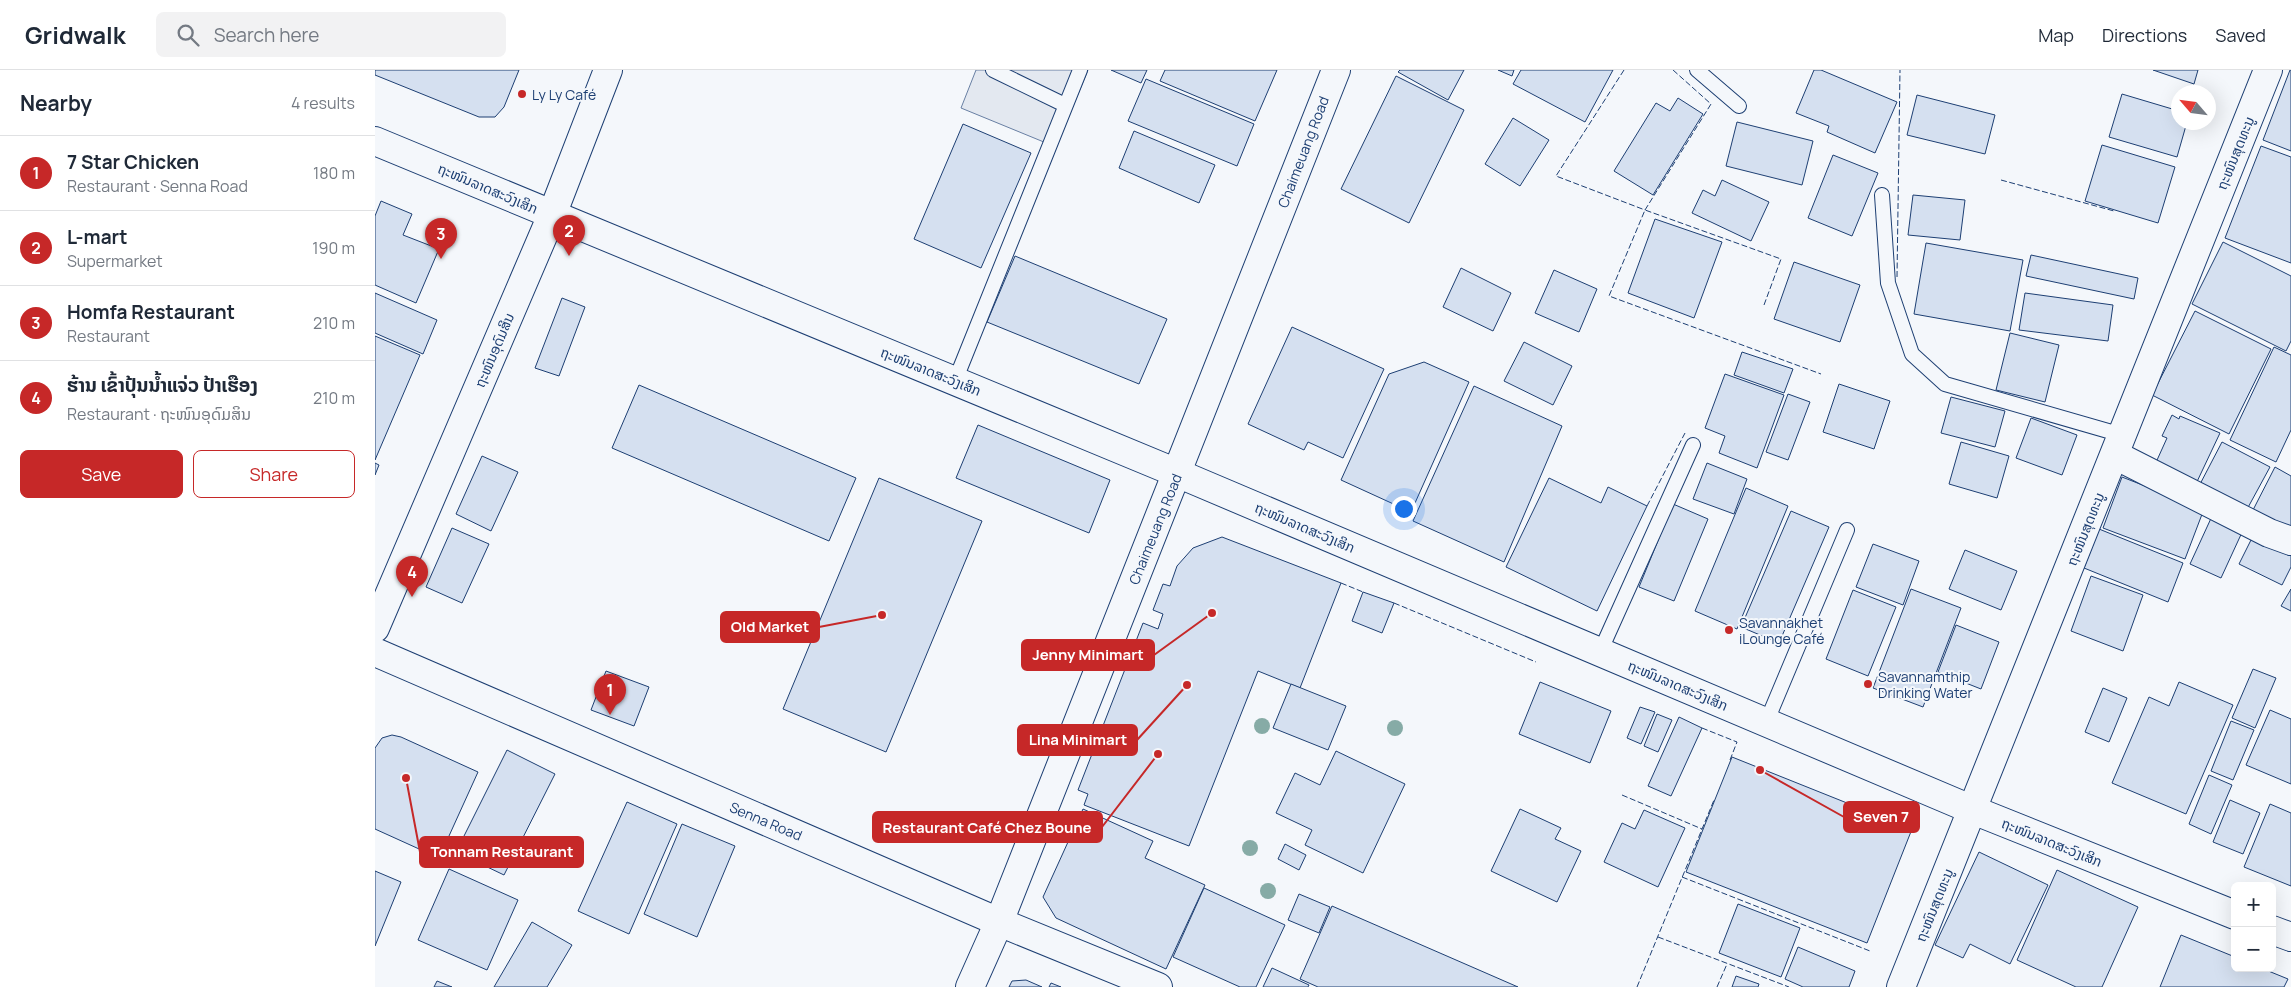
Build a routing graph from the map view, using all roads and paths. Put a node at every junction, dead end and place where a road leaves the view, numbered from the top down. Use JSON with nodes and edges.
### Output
{"nodes":[{"id":1,"x":608,"y":70,"type":"edge"},
{"id":2,"x":993,"y":70,"type":"edge"},
{"id":3,"x":1079,"y":70,"type":"edge"},
{"id":4,"x":1336,"y":70,"type":"edge"},
{"id":5,"x":1697,"y":70,"type":"edge"},
{"id":6,"x":2268,"y":70,"type":"edge"},
{"id":7,"x":1065,"y":105,"type":"junction"},
{"id":8,"x":1739,"y":106,"type":"dead end"},
{"id":9,"x":375,"y":141,"type":"edge"},
{"id":10,"x":1882,"y":195,"type":"dead end"},
{"id":11,"x":552,"y":215,"type":"junction"},
{"id":12,"x":955,"y":381,"type":"junction"},
{"id":13,"x":1693,"y":445,"type":"dead end"},
{"id":14,"x":2119,"y":445,"type":"junction"},
{"id":15,"x":1177,"y":473,"type":"junction"},
{"id":16,"x":1847,"y":530,"type":"dead end"},
{"id":17,"x":2291,"y":541,"type":"edge"},
{"id":18,"x":375,"y":628,"type":"edge"},
{"id":19,"x":375,"y":652,"type":"edge"},
{"id":20,"x":1600,"y":652,"type":"junction"},
{"id":21,"x":1766,"y":723,"type":"junction"},
{"id":22,"x":1973,"y":810,"type":"junction"},
{"id":23,"x":2231,"y":913,"type":"edge"},
{"id":24,"x":999,"y":922,"type":"junction"},
{"id":25,"x":2276,"y":931,"type":"edge"},
{"id":26,"x":2291,"y":937,"type":"edge"},
{"id":27,"x":970,"y":987,"type":"edge"},
{"id":28,"x":1158,"y":987,"type":"edge"},
{"id":29,"x":1901,"y":987,"type":"edge"}],
"edges":[{"from":1,"to":11,"type":"street","name":"ຖະໜົນອຸດົມສິນ"},
{"from":2,"to":7,"type":"lane"},
{"from":3,"to":7,"type":"lane"},
{"from":4,"to":15,"type":"street","name":"Chaimeuang Road"},
{"from":5,"to":8,"type":"lane"},
{"from":6,"to":14,"type":"street","name":"ຖະໜົນສຸດທະນູ"},
{"from":7,"to":12,"type":"lane"},
{"from":9,"to":11,"type":"street","name":"ຖະໜົນລາດສະວົງເສິກ"},
{"from":10,"to":14,"type":"lane"},
{"from":11,"to":12,"type":"street","name":"ຖະໜົນລາດສະວົງເສິກ"},
{"from":11,"to":18,"type":"street","name":"ຖະໜົນອຸດົມສິນ"},
{"from":12,"to":15,"type":"street","name":"ຖະໜົນລາດສະວົງເສິກ"},
{"from":13,"to":20,"type":"lane"},
{"from":14,"to":17,"type":"street"},
{"from":14,"to":22,"type":"street","name":"ຖະໜົນສຸດທະນູ"},
{"from":15,"to":20,"type":"street","name":"ຖະໜົນລາດສະວົງເສິກ"},
{"from":15,"to":24,"type":"street","name":"Chaimeuang Road"},
{"from":16,"to":21,"type":"lane"},
{"from":19,"to":24,"type":"street","name":"Senna Road"},
{"from":20,"to":21,"type":"street","name":"ຖະໜົນລາດສະວົງເສິກ"},
{"from":21,"to":22,"type":"street","name":"ຖະໜົນລາດສະວົງເສິກ"},
{"from":22,"to":23,"type":"street","name":"ຖະໜົນລາດສະວົງເສິກ"},
{"from":22,"to":29,"type":"street","name":"ຖະໜົນສຸດທະນູ"},
{"from":24,"to":27,"type":"street","name":"Chaimeuang Road"},
{"from":24,"to":28,"type":"street","name":"Senna Road"},
{"from":25,"to":26,"type":"street"}]}
